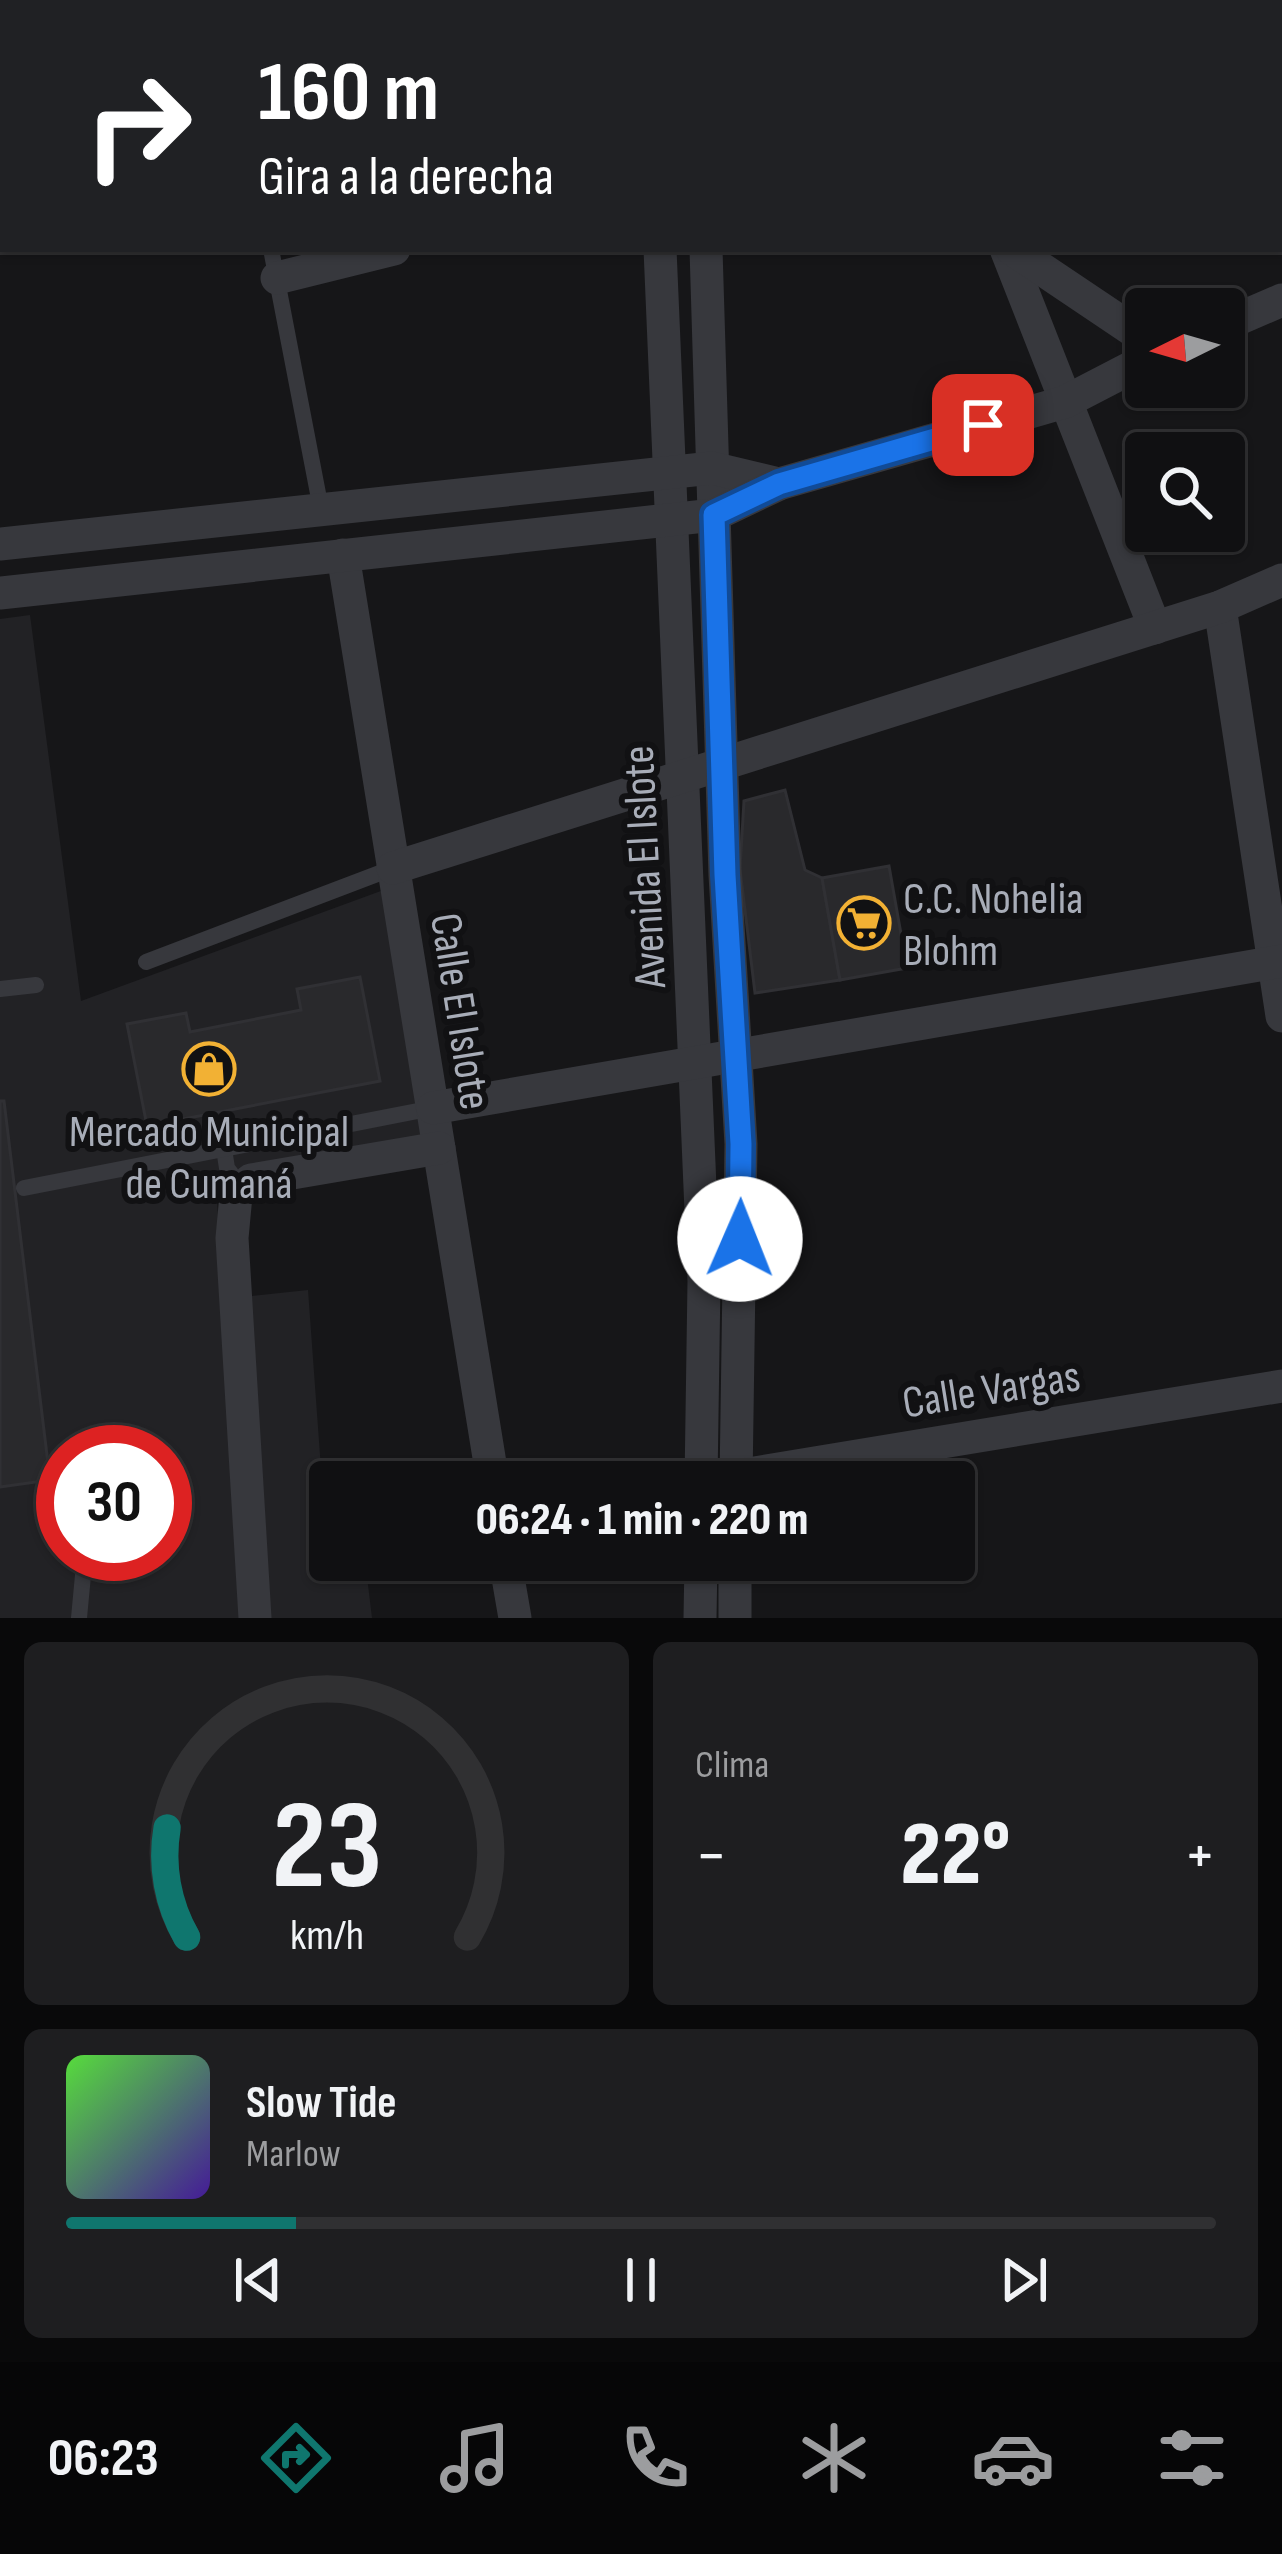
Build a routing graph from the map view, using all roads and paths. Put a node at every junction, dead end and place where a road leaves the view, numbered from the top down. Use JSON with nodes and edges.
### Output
{"nodes":[{"id":1,"x":370,"y":252,"type":"edge"},
{"id":2,"x":660,"y":252,"type":"edge"},
{"id":3,"x":706,"y":252,"type":"edge"},
{"id":4,"x":1010,"y":252,"type":"edge"},
{"id":5,"x":1014,"y":252,"type":"edge"},
{"id":6,"x":274,"y":264,"type":"edge"},
{"id":7,"x":1282,"y":300,"type":"edge"},
{"id":8,"x":1245,"y":316,"type":"edge"},
{"id":9,"x":1125,"y":325,"type":"edge"},
{"id":10,"x":1125,"y":371,"type":"edge"},
{"id":11,"x":1065,"y":402,"type":"junction"},
{"id":12,"x":712,"y":468,"type":"junction"},
{"id":13,"x":668,"y":472,"type":"junction"},
{"id":14,"x":779,"y":484,"type":"junction"},
{"id":15,"x":322,"y":509,"type":"junction"},
{"id":16,"x":714,"y":515,"type":"junction"},
{"id":17,"x":670,"y":518,"type":"junction"},
{"id":18,"x":0,"y":544,"type":"edge"},
{"id":19,"x":343,"y":555,"type":"junction"},
{"id":20,"x":1282,"y":580,"type":"edge"},
{"id":21,"x":0,"y":593,"type":"edge"},
{"id":22,"x":1220,"y":607,"type":"junction"},
{"id":23,"x":1155,"y":628,"type":"junction"},
{"id":24,"x":722,"y":766,"type":"junction"},
{"id":25,"x":684,"y":777,"type":"junction"},
{"id":26,"x":393,"y":868,"type":"junction"},
{"id":27,"x":146,"y":962,"type":"dead end"},
{"id":28,"x":1277,"y":962,"type":"edge"},
{"id":29,"x":36,"y":985,"type":"dead end"},
{"id":30,"x":0,"y":989,"type":"edge"},
{"id":31,"x":1282,"y":1016,"type":"edge"},
{"id":32,"x":736,"y":1058,"type":"junction"},
{"id":33,"x":696,"y":1062,"type":"junction"},
{"id":34,"x":433,"y":1108,"type":"junction"},
{"id":35,"x":439,"y":1148,"type":"junction"},
{"id":36,"x":224,"y":1149,"type":"junction"},
{"id":37,"x":24,"y":1188,"type":"dead end"},
{"id":38,"x":242,"y":1188,"type":"junction"},
{"id":39,"x":1282,"y":1386,"type":"edge"},
{"id":40,"x":490,"y":1461,"type":"edge"},
{"id":41,"x":701,"y":1461,"type":"edge"},
{"id":42,"x":730,"y":1461,"type":"edge"},
{"id":43,"x":841,"y":1461,"type":"edge"},
{"id":44,"x":83,"y":1581,"type":"edge"},
{"id":45,"x":509,"y":1581,"type":"edge"},
{"id":46,"x":700,"y":1581,"type":"edge"},
{"id":47,"x":735,"y":1581,"type":"edge"},
{"id":48,"x":79,"y":1618,"type":"edge"},
{"id":49,"x":255,"y":1618,"type":"edge"},
{"id":50,"x":515,"y":1618,"type":"edge"},
{"id":51,"x":700,"y":1618,"type":"edge"},
{"id":52,"x":735,"y":1618,"type":"edge"}],
"edges":[{"from":1,"to":6,"type":"street"},
{"from":2,"to":13,"type":"street","name":"Avenida El Islote"},
{"from":3,"to":12,"type":"street","name":"Avenida El Islote"},
{"from":4,"to":11,"type":"street"},
{"from":5,"to":9,"type":"street"},
{"from":6,"to":15,"type":"lane"},
{"from":7,"to":8,"type":"street"},
{"from":10,"to":11,"type":"street"},
{"from":11,"to":14,"type":"street"},
{"from":11,"to":23,"type":"street"},
{"from":12,"to":13,"type":"street"},
{"from":12,"to":14,"type":"street"},
{"from":12,"to":16,"type":"street","name":"Avenida El Islote"},
{"from":13,"to":15,"type":"street"},
{"from":13,"to":17,"type":"street","name":"Avenida El Islote"},
{"from":14,"to":16,"type":"street"},
{"from":15,"to":18,"type":"street"},
{"from":16,"to":17,"type":"street"},
{"from":16,"to":24,"type":"street","name":"Avenida El Islote"},
{"from":17,"to":19,"type":"street"},
{"from":17,"to":25,"type":"street","name":"Avenida El Islote"},
{"from":19,"to":21,"type":"street"},
{"from":19,"to":26,"type":"street","name":"Calle El Islote"},
{"from":20,"to":22,"type":"street"},
{"from":22,"to":23,"type":"street"},
{"from":22,"to":28,"type":"street"},
{"from":23,"to":24,"type":"street"},
{"from":24,"to":25,"type":"street"},
{"from":24,"to":32,"type":"street","name":"Avenida El Islote"},
{"from":25,"to":26,"type":"street"},
{"from":25,"to":33,"type":"street","name":"Avenida El Islote"},
{"from":26,"to":27,"type":"lane"},
{"from":26,"to":34,"type":"street","name":"Calle El Islote"},
{"from":28,"to":31,"type":"street"},
{"from":28,"to":32,"type":"street"},
{"from":29,"to":30,"type":"lane"},
{"from":32,"to":33,"type":"street"},
{"from":32,"to":42,"type":"street","name":"Avenida El Islote"},
{"from":33,"to":34,"type":"street"},
{"from":33,"to":41,"type":"street","name":"Avenida El Islote"},
{"from":34,"to":35,"type":"street","name":"Calle El Islote"},
{"from":34,"to":36,"type":"lane"},
{"from":35,"to":38,"type":"street"},
{"from":35,"to":40,"type":"street","name":"Calle El Islote"},
{"from":36,"to":37,"type":"lane"},
{"from":36,"to":38,"type":"lane"},
{"from":38,"to":49,"type":"street"},
{"from":39,"to":43,"type":"street","name":"Calle Vargas"},
{"from":44,"to":48,"type":"lane"},
{"from":45,"to":50,"type":"street"},
{"from":46,"to":51,"type":"street"},
{"from":47,"to":52,"type":"street"}]}
